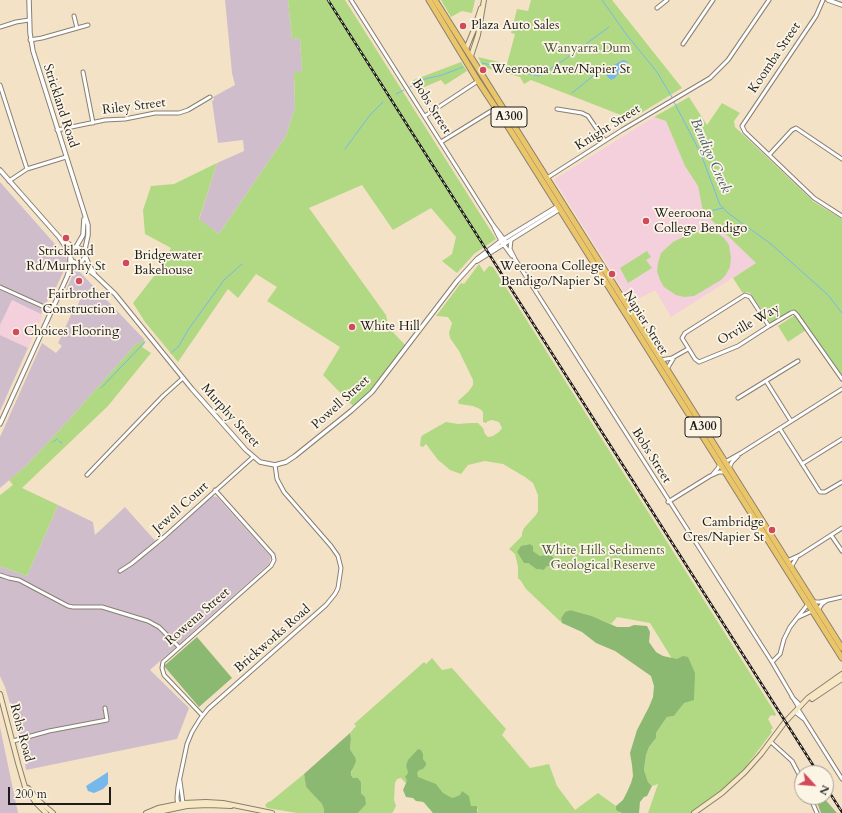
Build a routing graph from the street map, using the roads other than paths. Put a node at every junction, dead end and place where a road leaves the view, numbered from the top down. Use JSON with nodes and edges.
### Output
{"nodes":[{"id":1,"x":29,"y":0,"type":"edge"},
{"id":2,"x":352,"y":0,"type":"edge"},
{"id":3,"x":429,"y":0,"type":"edge"},
{"id":4,"x":435,"y":0,"type":"edge"},
{"id":5,"x":484,"y":0,"type":"edge"},
{"id":6,"x":666,"y":0,"type":"edge"},
{"id":7,"x":713,"y":0,"type":"edge"},
{"id":8,"x":769,"y":0,"type":"edge"},
{"id":9,"x":823,"y":0,"type":"edge"},
{"id":10,"x":828,"y":0,"type":"edge"},
{"id":11,"x":842,"y":6,"type":"edge"},
{"id":12,"x":657,"y":8,"type":"dead end"},
{"id":13,"x":74,"y":16,"type":"dead end"},
{"id":14,"x":29,"y":20,"type":"junction"},
{"id":15,"x":88,"y":25,"type":"dead end"},
{"id":16,"x":0,"y":27,"type":"edge"},
{"id":17,"x":77,"y":28,"type":"junction"},
{"id":18,"x":30,"y":40,"type":"junction"},
{"id":19,"x":683,"y":44,"type":"dead end"},
{"id":20,"x":466,"y":49,"type":"junction"},
{"id":21,"x":470,"y":56,"type":"junction"},
{"id":22,"x":83,"y":72,"type":"dead end"},
{"id":23,"x":478,"y":81,"type":"junction"},
{"id":24,"x":0,"y":85,"type":"edge"},
{"id":25,"x":210,"y":97,"type":"dead end"},
{"id":26,"x":496,"y":108,"type":"junction"},
{"id":27,"x":557,"y":109,"type":"dead end"},
{"id":28,"x":425,"y":116,"type":"junction"},
{"id":29,"x":93,"y":123,"type":"junction"},
{"id":30,"x":513,"y":129,"type":"junction"},
{"id":31,"x":58,"y":130,"type":"junction"},
{"id":32,"x":605,"y":141,"type":"junction"},
{"id":33,"x":441,"y":142,"type":"junction"},
{"id":34,"x":769,"y":155,"type":"junction"},
{"id":35,"x":66,"y":157,"type":"junction"},
{"id":36,"x":842,"y":159,"type":"edge"},
{"id":37,"x":27,"y":169,"type":"junction"},
{"id":38,"x":0,"y":170,"type":"edge"},
{"id":39,"x":547,"y":178,"type":"junction"},
{"id":40,"x":9,"y":181,"type":"junction"},
{"id":41,"x":561,"y":206,"type":"junction"},
{"id":42,"x":84,"y":216,"type":"junction"},
{"id":43,"x":842,"y":216,"type":"edge"},
{"id":44,"x":59,"y":237,"type":"junction"},
{"id":45,"x":511,"y":239,"type":"junction"},
{"id":46,"x":504,"y":242,"type":"junction"},
{"id":47,"x":76,"y":248,"type":"junction"},
{"id":48,"x":85,"y":254,"type":"junction"},
{"id":49,"x":70,"y":257,"type":"junction"},
{"id":50,"x":515,"y":259,"type":"junction"},
{"id":51,"x":79,"y":263,"type":"junction"},
{"id":52,"x":96,"y":276,"type":"junction"},
{"id":53,"x":67,"y":277,"type":"junction"},
{"id":54,"x":0,"y":287,"type":"edge"},
{"id":55,"x":52,"y":310,"type":"junction"},
{"id":56,"x":769,"y":326,"type":"junction"},
{"id":57,"x":649,"y":340,"type":"junction"},
{"id":58,"x":688,"y":349,"type":"junction"},
{"id":59,"x":676,"y":357,"type":"junction"},
{"id":60,"x":661,"y":360,"type":"junction"},
{"id":61,"x":798,"y":361,"type":"dead end"},
{"id":62,"x":658,"y":366,"type":"junction"},
{"id":63,"x":666,"y":369,"type":"junction"},
{"id":64,"x":183,"y":378,"type":"junction"},
{"id":65,"x":842,"y":379,"type":"edge"},
{"id":66,"x":766,"y":381,"type":"junction"},
{"id":67,"x":842,"y":389,"type":"edge"},
{"id":68,"x":738,"y":398,"type":"dead end"},
{"id":69,"x":792,"y":421,"type":"junction"},
{"id":70,"x":0,"y":424,"type":"edge"},
{"id":71,"x":780,"y":429,"type":"junction"},
{"id":72,"x":842,"y":439,"type":"edge"},
{"id":73,"x":741,"y":453,"type":"junction"},
{"id":74,"x":252,"y":457,"type":"junction"},
{"id":75,"x":722,"y":462,"type":"junction"},
{"id":76,"x":802,"y":464,"type":"junction"},
{"id":77,"x":275,"y":465,"type":"junction"},
{"id":78,"x":727,"y":470,"type":"junction"},
{"id":79,"x":87,"y":475,"type":"dead end"},
{"id":80,"x":710,"y":476,"type":"junction"},
{"id":81,"x":737,"y":481,"type":"junction"},
{"id":82,"x":842,"y":482,"type":"edge"},
{"id":83,"x":215,"y":490,"type":"junction"},
{"id":84,"x":739,"y":494,"type":"junction"},
{"id":85,"x":668,"y":502,"type":"junction"},
{"id":86,"x":749,"y":510,"type":"junction"},
{"id":87,"x":842,"y":528,"type":"edge"},
{"id":88,"x":831,"y":535,"type":"junction"},
{"id":89,"x":842,"y":551,"type":"edge"},
{"id":90,"x":800,"y":555,"type":"junction"},
{"id":91,"x":788,"y":561,"type":"junction"},
{"id":92,"x":791,"y":567,"type":"junction"},
{"id":93,"x":120,"y":571,"type":"dead end"},
{"id":94,"x":0,"y":575,"type":"edge"},
{"id":95,"x":803,"y":596,"type":"junction"},
{"id":96,"x":842,"y":597,"type":"edge"},
{"id":97,"x":831,"y":599,"type":"junction"},
{"id":98,"x":811,"y":603,"type":"junction"},
{"id":99,"x":815,"y":610,"type":"junction"},
{"id":100,"x":796,"y":619,"type":"junction"},
{"id":101,"x":180,"y":647,"type":"junction"},
{"id":102,"x":842,"y":648,"type":"edge"},
{"id":103,"x":842,"y":658,"type":"edge"},
{"id":104,"x":772,"y":662,"type":"junction"},
{"id":105,"x":842,"y":674,"type":"edge"},
{"id":106,"x":842,"y":679,"type":"edge"},
{"id":107,"x":0,"y":694,"type":"edge"},
{"id":108,"x":105,"y":708,"type":"dead end"},
{"id":109,"x":799,"y":708,"type":"junction"},
{"id":110,"x":202,"y":716,"type":"junction"},
{"id":111,"x":13,"y":741,"type":"junction"},
{"id":112,"x":770,"y":742,"type":"junction"},
{"id":113,"x":794,"y":765,"type":"edge"},
{"id":114,"x":181,"y":772,"type":"junction"},
{"id":115,"x":22,"y":777,"type":"junction"},
{"id":116,"x":842,"y":778,"type":"edge"},
{"id":117,"x":183,"y":805,"type":"junction"},
{"id":118,"x":178,"y":806,"type":"junction"},
{"id":119,"x":46,"y":813,"type":"edge"},
{"id":120,"x":53,"y":813,"type":"edge"},
{"id":121,"x":146,"y":813,"type":"edge"},
{"id":122,"x":154,"y":813,"type":"edge"},
{"id":123,"x":272,"y":813,"type":"edge"},
{"id":124,"x":694,"y":813,"type":"edge"}],
"edges":[{"from":1,"to":14,"type":"street","name":"Strickland Road"},
{"from":2,"to":28,"type":"street","name":"Bobs Street"},
{"from":3,"to":23,"type":"highway","name":"Napier Street","number":"A300"},
{"from":4,"to":20,"type":"highway","name":"Napier Street","number":"A300"},
{"from":5,"to":20,"type":"main road"},
{"from":5,"to":21,"type":"main road"},
{"from":6,"to":12,"type":"street"},
{"from":7,"to":19,"type":"street"},
{"from":8,"to":32,"type":"street","name":"Knight Street"},
{"from":9,"to":34,"type":"street","name":"Koomba Street"},
{"from":10,"to":11,"type":"street"},
{"from":13,"to":17,"type":"street"},
{"from":14,"to":16,"type":"street"},
{"from":14,"to":18,"type":"street","name":"Strickland Road"},
{"from":15,"to":17,"type":"street"},
{"from":17,"to":18,"type":"street"},
{"from":18,"to":31,"type":"street","name":"Strickland Road"},
{"from":20,"to":21,"type":"highway","name":"Napier Street","number":"A300"},
{"from":20,"to":23,"type":"highway"},
{"from":21,"to":30,"type":"highway","name":"Napier Street","number":"A300"},
{"from":22,"to":29,"type":"street"},
{"from":23,"to":26,"type":"highway","name":"Napier Street","number":"A300"},
{"from":23,"to":28,"type":"street"},
{"from":24,"to":37,"type":"street"},
{"from":25,"to":29,"type":"street","name":"Riley Street"},
{"from":26,"to":30,"type":"highway","name":"Napier Street","number":"A300"},
{"from":26,"to":33,"type":"street"},
{"from":27,"to":32,"type":"street"},
{"from":28,"to":33,"type":"street","name":"Bobs Street"},
{"from":29,"to":31,"type":"street","name":"Riley Street"},
{"from":30,"to":39,"type":"highway","name":"Napier Street","number":"A300"},
{"from":30,"to":41,"type":"highway","name":"Napier Street","number":"A300"},
{"from":31,"to":35,"type":"street","name":"Strickland Road"},
{"from":32,"to":39,"type":"street","name":"Knight Street"},
{"from":33,"to":46,"type":"street","name":"Bobs Street"},
{"from":34,"to":36,"type":"street"},
{"from":34,"to":43,"type":"street"},
{"from":35,"to":37,"type":"street"},
{"from":35,"to":42,"type":"street","name":"Strickland Road"},
{"from":37,"to":40,"type":"street"},
{"from":38,"to":40,"type":"street"},
{"from":39,"to":41,"type":"highway","name":"Napier Street","number":"A300"},
{"from":40,"to":44,"type":"street"},
{"from":41,"to":45,"type":"street","name":"Powell Street"},
{"from":41,"to":46,"type":"street","name":"Powell Street"},
{"from":41,"to":57,"type":"highway","name":"Napier Street","number":"A300"},
{"from":41,"to":62,"type":"highway","name":"Napier Street","number":"A300"},
{"from":42,"to":47,"type":"street","name":"Strickland Road"},
{"from":42,"to":48,"type":"street","name":"Strickland Road"},
{"from":44,"to":47,"type":"street"},
{"from":44,"to":49,"type":"street"},
{"from":45,"to":46,"type":"street","name":"Powell Street"},
{"from":45,"to":50,"type":"street","name":"Bobs Street"},
{"from":46,"to":50,"type":"street","name":"Bobs Street"},
{"from":46,"to":77,"type":"street","name":"Powell Street"},
{"from":47,"to":48,"type":"street"},
{"from":47,"to":49,"type":"street"},
{"from":48,"to":51,"type":"street"},
{"from":48,"to":52,"type":"street","name":"Murphy Street"},
{"from":49,"to":51,"type":"street"},
{"from":49,"to":53,"type":"street"},
{"from":50,"to":85,"type":"street","name":"Bobs Street"},
{"from":51,"to":52,"type":"street","name":"Murphy Street"},
{"from":51,"to":53,"type":"street"},
{"from":52,"to":64,"type":"street","name":"Murphy Street"},
{"from":53,"to":55,"type":"street"},
{"from":54,"to":55,"type":"street"},
{"from":55,"to":70,"type":"street"},
{"from":56,"to":58,"type":"street","name":"Orville Way"},
{"from":56,"to":58,"type":"street"},
{"from":56,"to":65,"type":"street","name":"Orville Way"},
{"from":57,"to":60,"type":"highway","name":"Napier Street","number":"A300"},
{"from":57,"to":62,"type":"highway"},
{"from":58,"to":59,"type":"street"},
{"from":59,"to":60,"type":"street"},
{"from":59,"to":63,"type":"street"},
{"from":60,"to":63,"type":"highway","name":"Napier Street","number":"A300"},
{"from":61,"to":66,"type":"street"},
{"from":62,"to":75,"type":"highway","name":"Napier Street","number":"A300"},
{"from":63,"to":75,"type":"highway","name":"Napier Street","number":"A300"},
{"from":64,"to":74,"type":"street","name":"Murphy Street"},
{"from":64,"to":79,"type":"street"},
{"from":66,"to":68,"type":"street"},
{"from":66,"to":69,"type":"street"},
{"from":67,"to":69,"type":"street"},
{"from":69,"to":71,"type":"street"},
{"from":71,"to":73,"type":"street"},
{"from":71,"to":76,"type":"street"},
{"from":72,"to":76,"type":"street"},
{"from":73,"to":75,"type":"street"},
{"from":73,"to":78,"type":"street"},
{"from":74,"to":77,"type":"street","name":"Murphy Street"},
{"from":74,"to":83,"type":"street","name":"Jewell Court"},
{"from":75,"to":78,"type":"highway","name":"Napier Street","number":"A300"},
{"from":75,"to":80,"type":"street"},
{"from":75,"to":84,"type":"highway"},
{"from":76,"to":82,"type":"street"},
{"from":77,"to":110,"type":"street","name":"Brickworks Road"},
{"from":78,"to":80,"type":"street"},
{"from":78,"to":81,"type":"highway","name":"Napier Street","number":"A300"},
{"from":78,"to":84,"type":"highway","name":"Napier Street","number":"A300"},
{"from":80,"to":85,"type":"street"},
{"from":81,"to":86,"type":"highway"},
{"from":81,"to":91,"type":"highway","name":"Napier Street","number":"A300"},
{"from":83,"to":93,"type":"street","name":"Jewell Court"},
{"from":83,"to":101,"type":"street","name":"Rowena Street"},
{"from":84,"to":86,"type":"highway","name":"Napier Street","number":"A300"},
{"from":85,"to":104,"type":"street","name":"Bobs Street"},
{"from":86,"to":95,"type":"highway","name":"Napier Street","number":"A300"},
{"from":87,"to":88,"type":"street"},
{"from":88,"to":89,"type":"street"},
{"from":88,"to":90,"type":"street"},
{"from":90,"to":91,"type":"street"},
{"from":90,"to":92,"type":"street"},
{"from":91,"to":92,"type":"highway","name":"Napier Street","number":"A300"},
{"from":91,"to":95,"type":"highway"},
{"from":92,"to":98,"type":"highway","name":"Napier Street","number":"A300"},
{"from":94,"to":101,"type":"street"},
{"from":95,"to":98,"type":"highway","name":"Napier Street","number":"A300"},
{"from":96,"to":97,"type":"street"},
{"from":97,"to":98,"type":"street"},
{"from":97,"to":99,"type":"street"},
{"from":98,"to":99,"type":"highway","name":"Napier Street","number":"A300"},
{"from":98,"to":100,"type":"street"},
{"from":99,"to":100,"type":"street"},
{"from":99,"to":102,"type":"highway","name":"Napier Street","number":"A300"},
{"from":99,"to":103,"type":"highway","name":"Napier Street","number":"A300"},
{"from":100,"to":104,"type":"street"},
{"from":101,"to":110,"type":"street","name":"Rowena Street"},
{"from":104,"to":109,"type":"street","name":"Bobs Street"},
{"from":105,"to":109,"type":"main road"},
{"from":106,"to":109,"type":"main road"},
{"from":107,"to":111,"type":"main road","name":"Rohs Road"},
{"from":108,"to":111,"type":"street"},
{"from":109,"to":112,"type":"main road"},
{"from":109,"to":116,"type":"street","name":"Bobs Street"},
{"from":110,"to":114,"type":"street"},
{"from":111,"to":115,"type":"main road","name":"Rohs Road"},
{"from":112,"to":113,"type":"street"},
{"from":112,"to":124,"type":"main road"},
{"from":114,"to":117,"type":"street"},
{"from":114,"to":118,"type":"street"},
{"from":115,"to":119,"type":"main road","name":"Rohs Road"},
{"from":115,"to":120,"type":"main road","name":"Rohs Road"},
{"from":117,"to":118,"type":"main road"},
{"from":117,"to":123,"type":"main road"},
{"from":118,"to":121,"type":"main road"},
{"from":118,"to":122,"type":"main road"}]}
